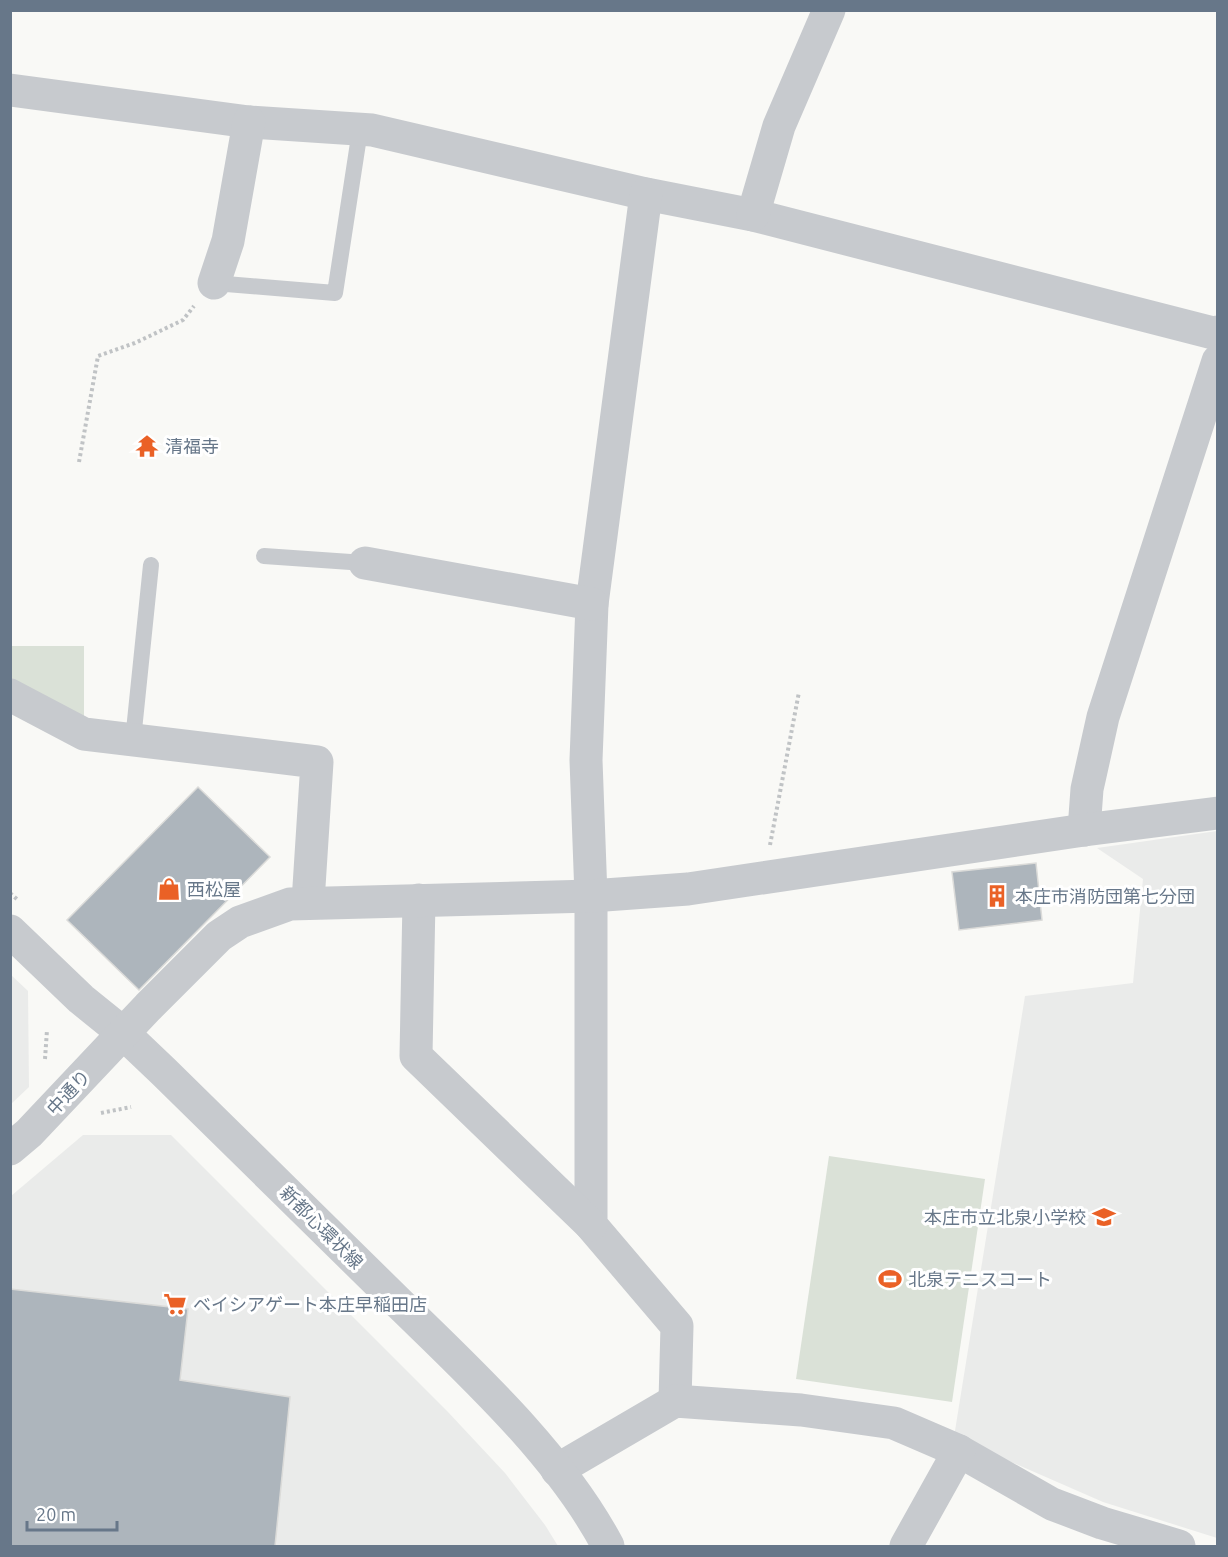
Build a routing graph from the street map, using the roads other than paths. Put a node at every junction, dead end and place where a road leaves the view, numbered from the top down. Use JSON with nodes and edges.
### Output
{"nodes":[{"id":1,"x":829,"y":10,"type":"edge"},
{"id":2,"x":10,"y":90,"type":"edge"},
{"id":3,"x":249,"y":122,"type":"junction"},
{"id":4,"x":360,"y":130,"type":"junction"},
{"id":5,"x":646,"y":194,"type":"junction"},
{"id":6,"x":753,"y":215,"type":"junction"},
{"id":7,"x":214,"y":283,"type":"joint"},
{"id":8,"x":1218,"y":332,"type":"edge"},
{"id":9,"x":1218,"y":361,"type":"edge"},
{"id":10,"x":264,"y":556,"type":"dead end"},
{"id":11,"x":364,"y":563,"type":"joint"},
{"id":12,"x":152,"y":565,"type":"dead end"},
{"id":13,"x":592,"y":604,"type":"junction"},
{"id":14,"x":10,"y":695,"type":"edge"},
{"id":15,"x":133,"y":740,"type":"junction"},
{"id":16,"x":1218,"y":813,"type":"edge"},
{"id":17,"x":1084,"y":830,"type":"junction"},
{"id":18,"x":591,"y":896,"type":"junction"},
{"id":19,"x":419,"y":900,"type":"junction"},
{"id":20,"x":308,"y":902,"type":"junction"},
{"id":21,"x":10,"y":931,"type":"edge"},
{"id":22,"x":123,"y":1033,"type":"junction"},
{"id":23,"x":10,"y":1149,"type":"edge"},
{"id":24,"x":591,"y":1225,"type":"junction"},
{"id":25,"x":675,"y":1401,"type":"junction"},
{"id":26,"x":959,"y":1451,"type":"junction"},
{"id":27,"x":556,"y":1470,"type":"junction"},
{"id":28,"x":608,"y":1546,"type":"edge"},
{"id":29,"x":906,"y":1546,"type":"edge"},
{"id":30,"x":1179,"y":1546,"type":"edge"}],
"edges":[{"from":1,"to":6,"type":"street"},
{"from":2,"to":3,"type":"street"},
{"from":3,"to":4,"type":"street"},
{"from":3,"to":7,"type":"street"},
{"from":4,"to":5,"type":"street"},
{"from":4,"to":7,"type":"lane"},
{"from":5,"to":6,"type":"street"},
{"from":5,"to":13,"type":"street"},
{"from":6,"to":8,"type":"street"},
{"from":9,"to":17,"type":"street"},
{"from":10,"to":11,"type":"lane"},
{"from":11,"to":13,"type":"street"},
{"from":12,"to":15,"type":"lane"},
{"from":13,"to":18,"type":"street"},
{"from":14,"to":15,"type":"street"},
{"from":15,"to":20,"type":"street"},
{"from":16,"to":17,"type":"street","name":"中通り"},
{"from":17,"to":18,"type":"street","name":"中通り"},
{"from":18,"to":19,"type":"street","name":"中通り"},
{"from":18,"to":24,"type":"street"},
{"from":19,"to":20,"type":"street","name":"中通り"},
{"from":19,"to":24,"type":"street"},
{"from":20,"to":22,"type":"street","name":"中通り"},
{"from":21,"to":22,"type":"street","name":"新都心環状線"},
{"from":22,"to":23,"type":"street","name":"中通り"},
{"from":22,"to":27,"type":"street","name":"新都心環状線"},
{"from":24,"to":25,"type":"street"},
{"from":25,"to":26,"type":"street"},
{"from":25,"to":27,"type":"street"},
{"from":26,"to":29,"type":"street"},
{"from":26,"to":30,"type":"street"},
{"from":27,"to":28,"type":"street","name":"新都心環状線"}]}
